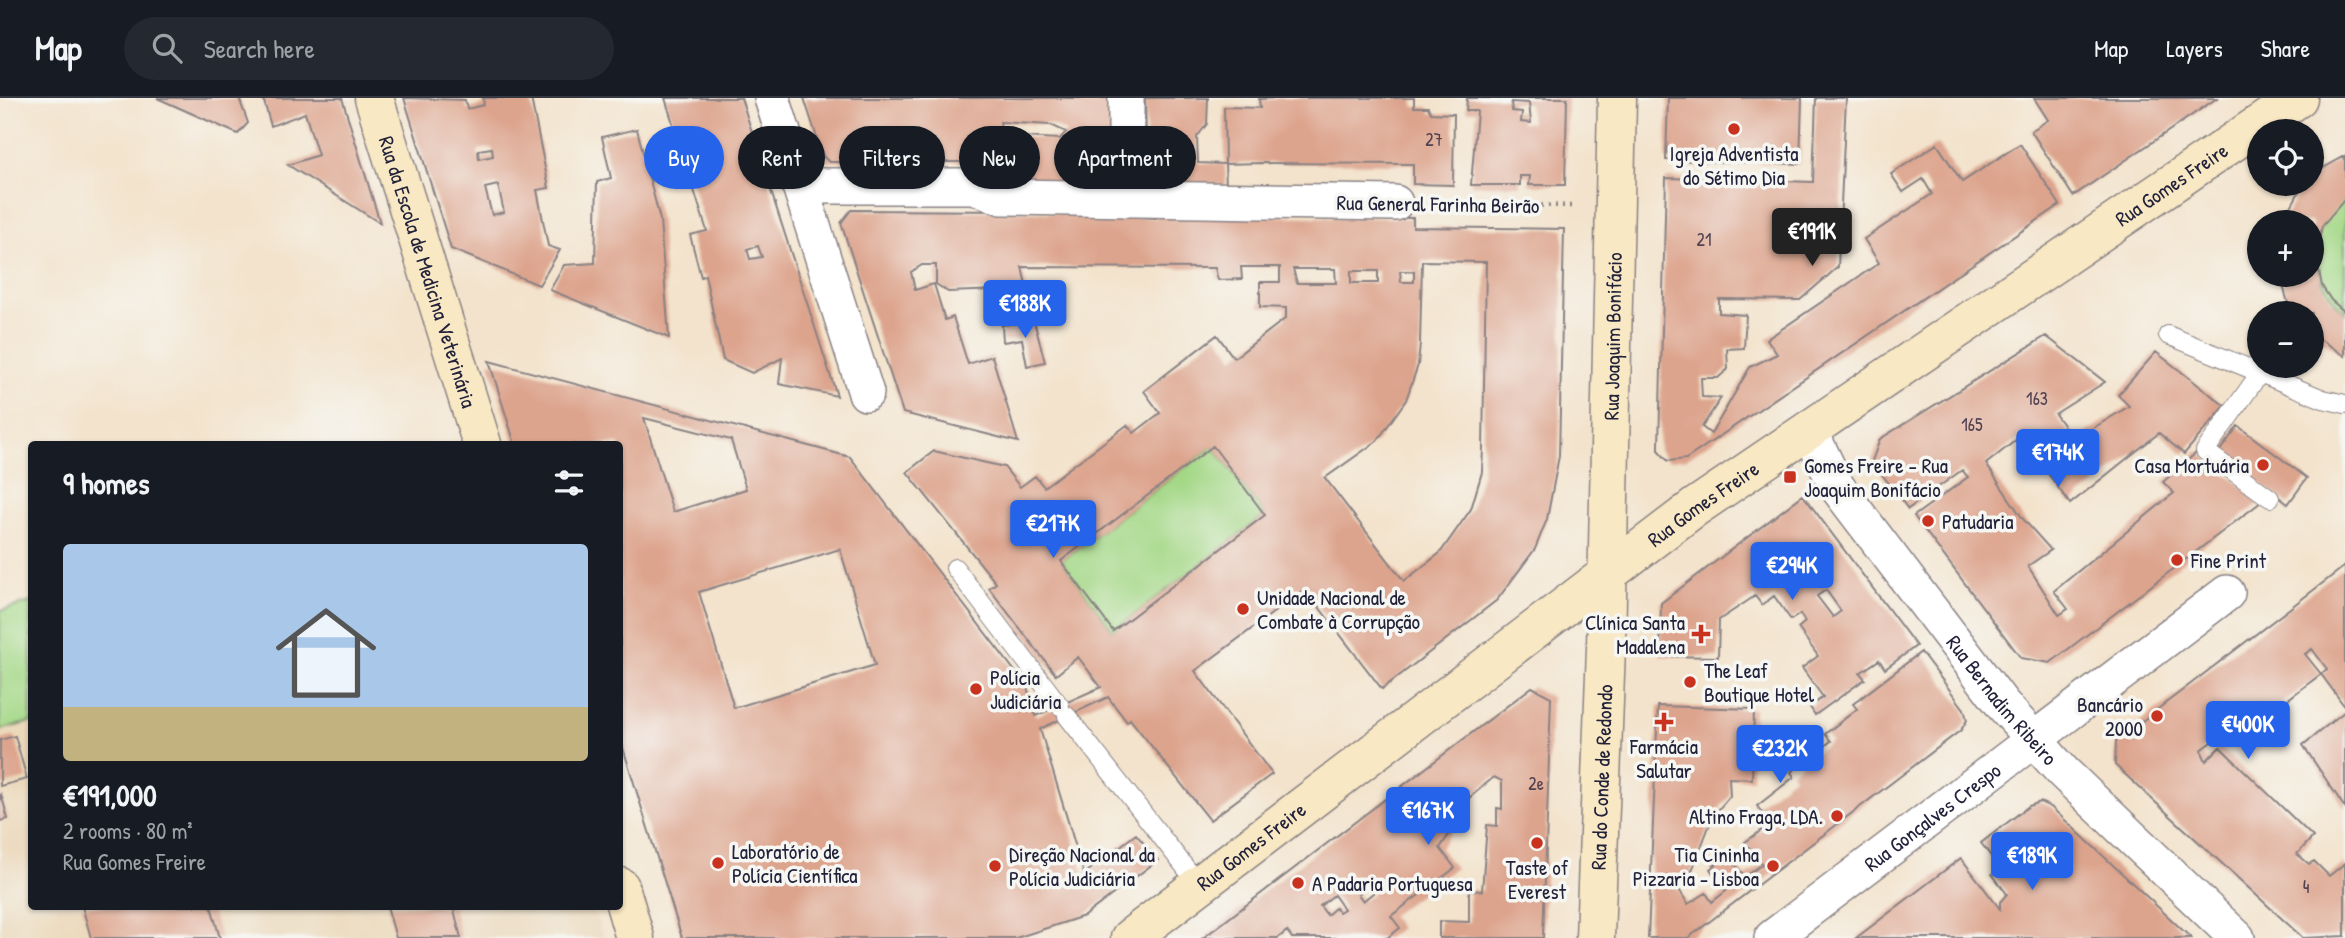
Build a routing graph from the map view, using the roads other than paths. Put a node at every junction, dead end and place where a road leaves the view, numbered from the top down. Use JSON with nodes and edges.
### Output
{"nodes":[{"id":1,"x":374,"y":98,"type":"edge"},
{"id":2,"x":772,"y":98,"type":"edge"},
{"id":3,"x":1126,"y":98,"type":"edge"},
{"id":4,"x":1617,"y":98,"type":"edge"},
{"id":5,"x":2298,"y":98,"type":"edge"},
{"id":6,"x":781,"y":126,"type":"edge"},
{"id":7,"x":825,"y":186,"type":"edge"},
{"id":8,"x":801,"y":189,"type":"edge"},
{"id":9,"x":1126,"y":199,"type":"junction"},
{"id":10,"x":1395,"y":203,"type":"road end"},
{"id":11,"x":2168,"y":335,"type":"dead end"},
{"id":12,"x":2247,"y":368,"type":"edge"},
{"id":13,"x":2256,"y":378,"type":"edge"},
{"id":14,"x":2272,"y":378,"type":"edge"},
{"id":15,"x":866,"y":393,"type":"dead end"},
{"id":16,"x":2345,"y":404,"type":"edge"},
{"id":17,"x":1810,"y":429,"type":"junction"},
{"id":18,"x":481,"y":441,"type":"edge"},
{"id":19,"x":2270,"y":498,"type":"dead end"},
{"id":20,"x":956,"y":568,"type":"dead end"},
{"id":21,"x":1606,"y":575,"type":"junction"},
{"id":22,"x":2227,"y":593,"type":"dead end"},
{"id":23,"x":2033,"y":740,"type":"junction"},
{"id":24,"x":1199,"y":886,"type":"junction"},
{"id":25,"x":623,"y":897,"type":"edge"},
{"id":26,"x":635,"y":938,"type":"edge"},
{"id":27,"x":1130,"y":938,"type":"edge"},
{"id":28,"x":1595,"y":938,"type":"edge"},
{"id":29,"x":1772,"y":938,"type":"edge"},
{"id":30,"x":2236,"y":938,"type":"edge"}],
"edges":[{"from":1,"to":18,"type":"street","name":"Rua da Escola de Medicina Veterinária"},
{"from":2,"to":6,"type":"street"},
{"from":3,"to":9,"type":"street"},
{"from":4,"to":21,"type":"street","name":"Rua Joaquim Bonifácio"},
{"from":5,"to":17,"type":"street","name":"Rua Gomes Freire"},
{"from":7,"to":9,"type":"street","name":"Rua General Farinha Beirão"},
{"from":8,"to":15,"type":"street"},
{"from":9,"to":10,"type":"street","name":"Rua General Farinha Beirão"},
{"from":11,"to":12,"type":"lane"},
{"from":13,"to":19,"type":"lane"},
{"from":14,"to":16,"type":"lane"},
{"from":17,"to":21,"type":"street","name":"Rua Gomes Freire"},
{"from":17,"to":23,"type":"street","name":"Rua Bernadim Ribeiro"},
{"from":20,"to":24,"type":"lane"},
{"from":21,"to":24,"type":"street","name":"Rua Gomes Freire"},
{"from":21,"to":28,"type":"street","name":"Rua do Conde de Redondo"},
{"from":22,"to":23,"type":"street","name":"Rua Gonçalves Crespo"},
{"from":23,"to":29,"type":"street","name":"Rua Gonçalves Crespo"},
{"from":23,"to":30,"type":"street","name":"Rua Bernadim Ribeiro"},
{"from":24,"to":27,"type":"street","name":"Rua Gomes Freire"},
{"from":25,"to":26,"type":"street"}]}
